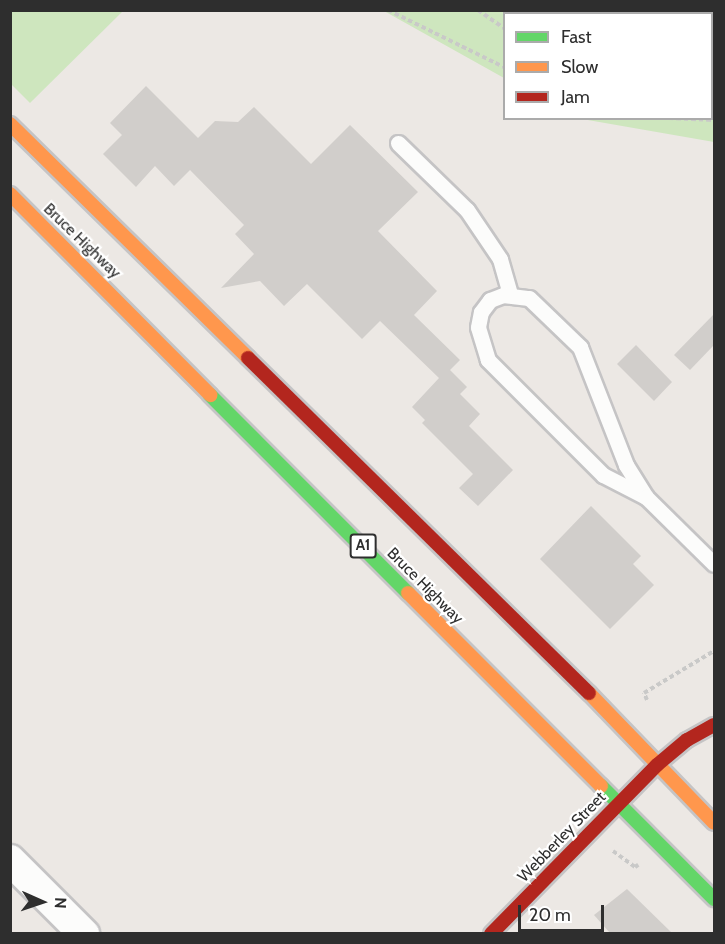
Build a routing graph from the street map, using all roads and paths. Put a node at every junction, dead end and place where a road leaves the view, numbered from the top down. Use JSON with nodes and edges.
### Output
{"nodes":[{"id":1,"x":388,"y":10,"type":"edge"},
{"id":2,"x":478,"y":10,"type":"edge"},
{"id":3,"x":503,"y":27,"type":"edge"},
{"id":4,"x":503,"y":67,"type":"edge"},
{"id":5,"x":10,"y":124,"type":"edge"},
{"id":6,"x":398,"y":143,"type":"dead end"},
{"id":7,"x":10,"y":194,"type":"edge"},
{"id":8,"x":510,"y":295,"type":"junction"},
{"id":9,"x":646,"y":497,"type":"junction"},
{"id":10,"x":714,"y":564,"type":"edge"},
{"id":11,"x":714,"y":651,"type":"edge"},
{"id":12,"x":647,"y":700,"type":"dead end"},
{"id":13,"x":714,"y":725,"type":"edge"},
{"id":14,"x":657,"y":765,"type":"junction"},
{"id":15,"x":617,"y":804,"type":"junction"},
{"id":16,"x":714,"y":824,"type":"edge"},
{"id":17,"x":606,"y":846,"type":"dead end"},
{"id":18,"x":10,"y":860,"type":"edge"},
{"id":19,"x":641,"y":862,"type":"dead end"},
{"id":20,"x":714,"y":899,"type":"edge"},
{"id":21,"x":84,"y":933,"type":"edge"},
{"id":22,"x":490,"y":933,"type":"edge"}],
"edges":[{"from":1,"to":4,"type":"path"},
{"from":2,"to":3,"type":"path"},
{"from":5,"to":14,"type":"main road","name":"Bruce Highway"},
{"from":6,"to":8,"type":"lane"},
{"from":7,"to":15,"type":"main road","name":"Bruce Highway","number":"A1"},
{"from":8,"to":9,"type":"lane"},
{"from":8,"to":9,"type":"lane"},
{"from":9,"to":10,"type":"lane"},
{"from":11,"to":12,"type":"path"},
{"from":13,"to":14,"type":"main road","name":"Webberley Street"},
{"from":14,"to":15,"type":"main road","name":"Webberley Street"},
{"from":14,"to":16,"type":"main road","name":"Bruce Highway"},
{"from":15,"to":20,"type":"main road","name":"Bruce Highway","number":"A1"},
{"from":15,"to":22,"type":"main road","name":"Webberley Street"},
{"from":17,"to":19,"type":"path"},
{"from":18,"to":21,"type":"street"}]}
